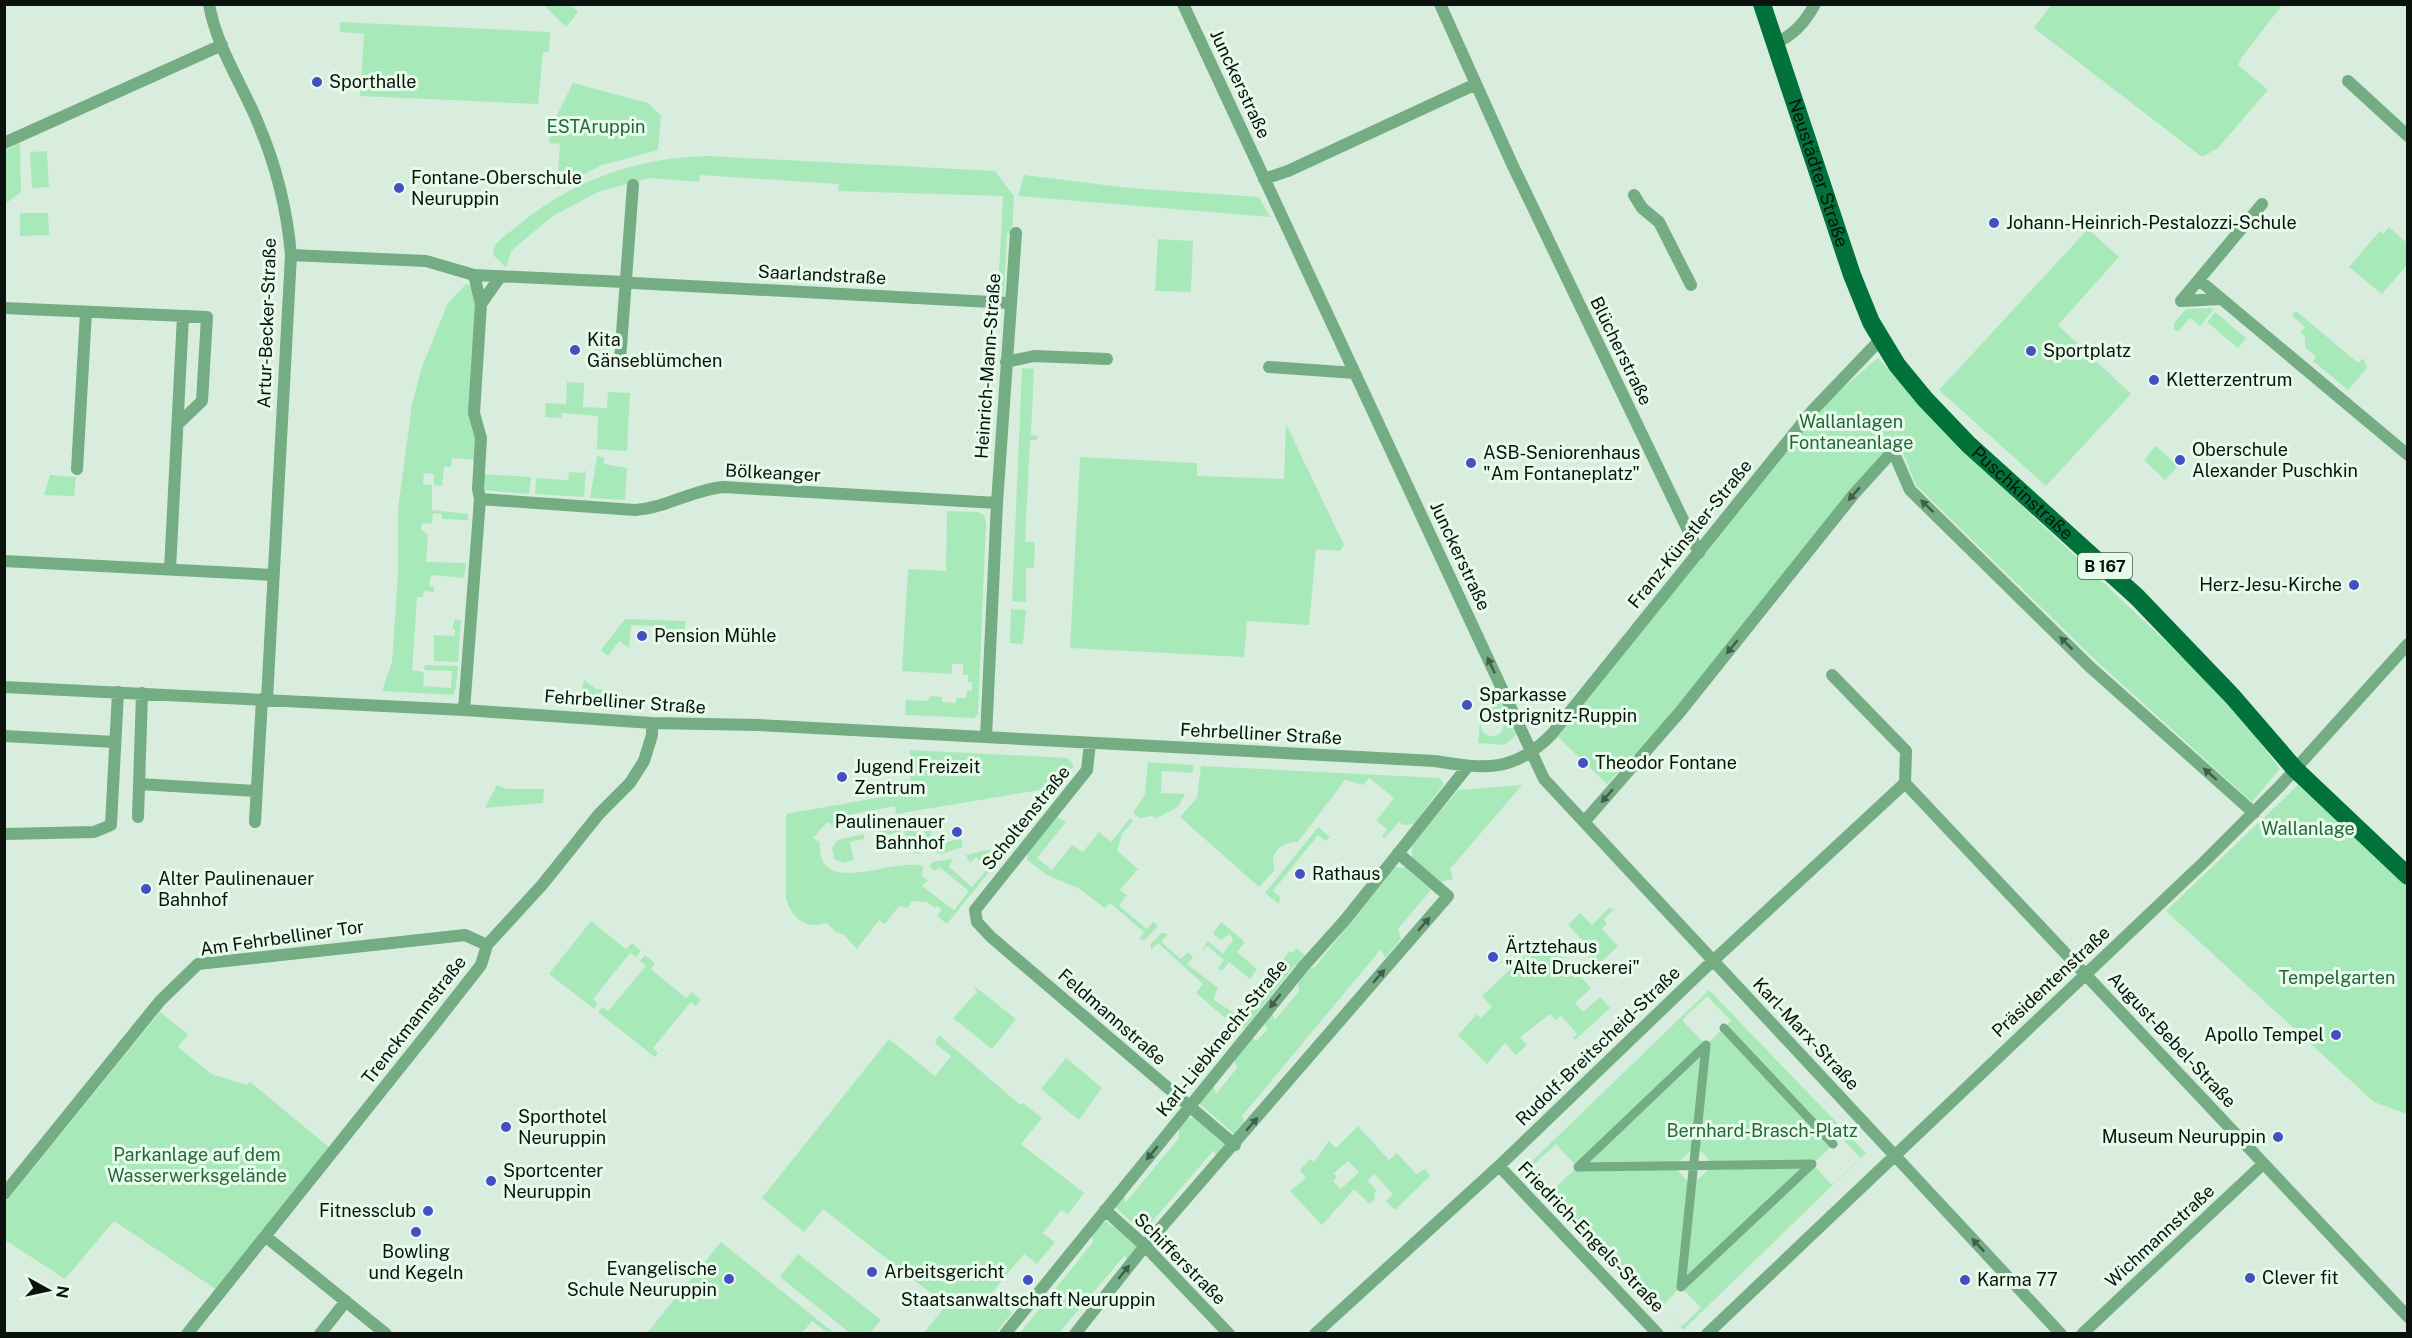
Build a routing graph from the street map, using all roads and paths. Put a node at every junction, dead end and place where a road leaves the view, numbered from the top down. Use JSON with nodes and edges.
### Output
{"nodes":[{"id":1,"x":1183,"y":4,"type":"edge"},
{"id":2,"x":1440,"y":4,"type":"edge"},
{"id":3,"x":1762,"y":4,"type":"edge"},
{"id":4,"x":1815,"y":4,"type":"edge"},
{"id":5,"x":208,"y":8,"type":"edge"},
{"id":6,"x":1775,"y":43,"type":"junction"},
{"id":7,"x":222,"y":45,"type":"junction"},
{"id":8,"x":2348,"y":81,"type":"dead end"},
{"id":9,"x":1476,"y":84,"type":"junction"},
{"id":10,"x":2408,"y":136,"type":"edge"},
{"id":11,"x":4,"y":143,"type":"edge"},
{"id":12,"x":1264,"y":179,"type":"junction"},
{"id":13,"x":633,"y":184,"type":"dead end"},
{"id":14,"x":1634,"y":195,"type":"dead end"},
{"id":15,"x":2262,"y":204,"type":"dead end"},
{"id":16,"x":1016,"y":233,"type":"dead end"},
{"id":17,"x":291,"y":255,"type":"junction"},
{"id":18,"x":474,"y":275,"type":"junction"},
{"id":19,"x":500,"y":277,"type":"junction"},
{"id":20,"x":627,"y":280,"type":"junction"},
{"id":21,"x":2199,"y":280,"type":"junction"},
{"id":22,"x":1692,"y":285,"type":"dead end"},
{"id":23,"x":2221,"y":299,"type":"junction"},
{"id":24,"x":1010,"y":303,"type":"junction"},
{"id":25,"x":481,"y":304,"type":"junction"},
{"id":26,"x":4,"y":308,"type":"edge"},
{"id":27,"x":86,"y":312,"type":"junction"},
{"id":28,"x":183,"y":316,"type":"junction"},
{"id":29,"x":1880,"y":340,"type":"junction"},
{"id":30,"x":1107,"y":359,"type":"dead end"},
{"id":31,"x":620,"y":360,"type":"dead end"},
{"id":32,"x":1006,"y":362,"type":"junction"},
{"id":33,"x":1269,"y":367,"type":"dead end"},
{"id":34,"x":1355,"y":373,"type":"junction"},
{"id":35,"x":178,"y":424,"type":"junction"},
{"id":36,"x":2408,"y":455,"type":"edge"},
{"id":37,"x":77,"y":469,"type":"dead end"},
{"id":38,"x":480,"y":499,"type":"junction"},
{"id":39,"x":997,"y":503,"type":"junction"},
{"id":40,"x":1699,"y":553,"type":"junction"},
{"id":41,"x":4,"y":561,"type":"edge"},
{"id":42,"x":170,"y":569,"type":"junction"},
{"id":43,"x":273,"y":575,"type":"junction"},
{"id":44,"x":2408,"y":644,"type":"edge"},
{"id":45,"x":1832,"y":675,"type":"dead end"},
{"id":46,"x":4,"y":687,"type":"edge"},
{"id":47,"x":118,"y":692,"type":"junction"},
{"id":48,"x":142,"y":693,"type":"junction"},
{"id":49,"x":264,"y":699,"type":"junction"},
{"id":50,"x":464,"y":710,"type":"junction"},
{"id":51,"x":652,"y":723,"type":"junction"},
{"id":52,"x":4,"y":736,"type":"edge"},
{"id":53,"x":986,"y":737,"type":"junction"},
{"id":54,"x":115,"y":742,"type":"junction"},
{"id":55,"x":1090,"y":743,"type":"junction"},
{"id":56,"x":1532,"y":754,"type":"junction"},
{"id":57,"x":1468,"y":766,"type":"junction"},
{"id":58,"x":2295,"y":769,"type":"junction"},
{"id":59,"x":1905,"y":783,"type":"junction"},
{"id":60,"x":139,"y":784,"type":"junction"},
{"id":61,"x":256,"y":791,"type":"junction"},
{"id":62,"x":2254,"y":813,"type":"junction"},
{"id":63,"x":138,"y":817,"type":"dead end"},
{"id":64,"x":255,"y":822,"type":"dead end"},
{"id":65,"x":1584,"y":822,"type":"junction"},
{"id":66,"x":4,"y":834,"type":"edge"},
{"id":67,"x":1398,"y":853,"type":"junction"},
{"id":68,"x":2408,"y":876,"type":"edge"},
{"id":69,"x":975,"y":910,"type":"joint"},
{"id":70,"x":487,"y":945,"type":"junction"},
{"id":71,"x":1712,"y":961,"type":"junction"},
{"id":72,"x":2086,"y":974,"type":"junction"},
{"id":73,"x":1724,"y":1028,"type":"dead end"},
{"id":74,"x":1189,"y":1108,"type":"junction"},
{"id":75,"x":1833,"y":1144,"type":"dead end"},
{"id":76,"x":1235,"y":1145,"type":"junction"},
{"id":77,"x":1894,"y":1155,"type":"junction"},
{"id":78,"x":2263,"y":1164,"type":"junction"},
{"id":79,"x":1499,"y":1166,"type":"junction"},
{"id":80,"x":1694,"y":1166,"type":"junction"},
{"id":81,"x":4,"y":1194,"type":"edge"},
{"id":82,"x":1105,"y":1210,"type":"junction"},
{"id":83,"x":265,"y":1236,"type":"junction"},
{"id":84,"x":1145,"y":1246,"type":"junction"},
{"id":85,"x":346,"y":1301,"type":"junction"},
{"id":86,"x":2406,"y":1313,"type":"edge"},
{"id":87,"x":187,"y":1334,"type":"edge"},
{"id":88,"x":320,"y":1334,"type":"edge"},
{"id":89,"x":386,"y":1334,"type":"edge"},
{"id":90,"x":1005,"y":1334,"type":"edge"},
{"id":91,"x":1074,"y":1334,"type":"edge"},
{"id":92,"x":1229,"y":1334,"type":"edge"},
{"id":93,"x":1314,"y":1334,"type":"edge"},
{"id":94,"x":1658,"y":1334,"type":"edge"},
{"id":95,"x":1707,"y":1334,"type":"edge"},
{"id":96,"x":2061,"y":1334,"type":"edge"},
{"id":97,"x":2082,"y":1334,"type":"edge"}],
"edges":[{"from":1,"to":12,"type":"street","name":"Junckerstraße"},
{"from":2,"to":9,"type":"street","name":"Blücherstraße"},
{"from":3,"to":6,"type":"main road","name":"Neustädter Straße","number":"B 167"},
{"from":4,"to":6,"type":"street"},
{"from":5,"to":7,"type":"street","name":"Artur-Becker-Straße"},
{"from":6,"to":29,"type":"main road","name":"Neustädter Straße","number":"B 167"},
{"from":7,"to":11,"type":"street"},
{"from":7,"to":17,"type":"street","name":"Artur-Becker-Straße"},
{"from":8,"to":10,"type":"street"},
{"from":9,"to":12,"type":"street"},
{"from":9,"to":40,"type":"street","name":"Blücherstraße"},
{"from":12,"to":34,"type":"street","name":"Junckerstraße"},
{"from":13,"to":20,"type":"street"},
{"from":14,"to":22,"type":"street"},
{"from":15,"to":21,"type":"street"},
{"from":16,"to":24,"type":"street","name":"Heinrich-Mann-Straße"},
{"from":17,"to":18,"type":"street","name":"Saarlandstraße"},
{"from":17,"to":43,"type":"street","name":"Artur-Becker-Straße"},
{"from":18,"to":19,"type":"street","name":"Saarlandstraße"},
{"from":18,"to":25,"type":"street"},
{"from":19,"to":20,"type":"street","name":"Saarlandstraße"},
{"from":19,"to":25,"type":"street"},
{"from":20,"to":24,"type":"street","name":"Saarlandstraße"},
{"from":20,"to":31,"type":"street"},
{"from":21,"to":23,"type":"street"},
{"from":21,"to":23,"type":"street"},
{"from":23,"to":36,"type":"street"},
{"from":24,"to":32,"type":"street","name":"Heinrich-Mann-Straße"},
{"from":25,"to":38,"type":"street"},
{"from":26,"to":27,"type":"street"},
{"from":27,"to":28,"type":"street"},
{"from":27,"to":37,"type":"street"},
{"from":28,"to":35,"type":"street"},
{"from":28,"to":35,"type":"street"},
{"from":29,"to":40,"type":"street","name":"Franz-Künstler-Straße"},
{"from":29,"to":58,"type":"main road","name":"Puschkinstraße","number":"B 167"},
{"from":30,"to":32,"type":"street"},
{"from":32,"to":39,"type":"street","name":"Heinrich-Mann-Straße"},
{"from":33,"to":34,"type":"street"},
{"from":56,"to":34,"type":"street","name":"Junckerstraße","one_way":true},
{"from":35,"to":42,"type":"street"},
{"from":38,"to":39,"type":"street","name":"Bölkeanger"},
{"from":38,"to":50,"type":"street"},
{"from":39,"to":53,"type":"street"},
{"from":40,"to":56,"type":"street","name":"Franz-Künstler-Straße"},
{"from":41,"to":42,"type":"street"},
{"from":42,"to":43,"type":"street"},
{"from":43,"to":49,"type":"street","name":"Artur-Becker-Straße"},
{"from":44,"to":58,"type":"street","name":"Präsidentenstraße"},
{"from":45,"to":59,"type":"street"},
{"from":46,"to":47,"type":"street","name":"Fehrbelliner Straße"},
{"from":47,"to":48,"type":"street","name":"Fehrbelliner Straße"},
{"from":47,"to":54,"type":"street"},
{"from":48,"to":49,"type":"street","name":"Fehrbelliner Straße"},
{"from":48,"to":60,"type":"street"},
{"from":49,"to":50,"type":"street","name":"Fehrbelliner Straße"},
{"from":49,"to":61,"type":"street"},
{"from":50,"to":51,"type":"street","name":"Fehrbelliner Straße"},
{"from":51,"to":53,"type":"street","name":"Fehrbelliner Straße"},
{"from":51,"to":70,"type":"street","name":"Trenckmannstraße"},
{"from":52,"to":54,"type":"street"},
{"from":53,"to":55,"type":"street","name":"Fehrbelliner Straße"},
{"from":54,"to":66,"type":"street"},
{"from":55,"to":57,"type":"street","name":"Fehrbelliner Straße"},
{"from":55,"to":69,"type":"street","name":"Scholtenstraße"},
{"from":56,"to":57,"type":"street","name":"Fehrbelliner Straße"},
{"from":56,"to":65,"type":"street","name":"Karl-Marx-Straße"},
{"from":57,"to":67,"type":"street","name":"Karl-Liebknecht-Straße"},
{"from":58,"to":62,"type":"street","name":"Präsidentenstraße"},
{"from":58,"to":68,"type":"main road","number":"B 167"},
{"from":59,"to":71,"type":"street","name":"Rudolf-Breitscheid-Straße"},
{"from":59,"to":72,"type":"street","name":"August-Bebel-Straße"},
{"from":60,"to":61,"type":"street"},
{"from":60,"to":63,"type":"street"},
{"from":61,"to":64,"type":"street"},
{"from":62,"to":65,"type":"street","one_way":true},
{"from":62,"to":72,"type":"street","name":"Präsidentenstraße"},
{"from":65,"to":71,"type":"street","name":"Karl-Marx-Straße"},
{"from":67,"to":74,"type":"street","name":"Karl-Liebknecht-Straße","one_way":true},
{"from":76,"to":67,"type":"street","one_way":true},
{"from":69,"to":74,"type":"street","name":"Feldmannstraße"},
{"from":70,"to":81,"type":"street","name":"Am Fehrbelliner Tor"},
{"from":70,"to":83,"type":"street","name":"Trenckmannstraße"},
{"from":71,"to":77,"type":"street","name":"Karl-Marx-Straße"},
{"from":71,"to":79,"type":"street","name":"Rudolf-Breitscheid-Straße"},
{"from":72,"to":77,"type":"street","name":"Präsidentenstraße"},
{"from":72,"to":78,"type":"street","name":"August-Bebel-Straße"},
{"from":73,"to":75,"type":"street"},
{"from":74,"to":76,"type":"street","name":"Feldmannstraße"},
{"from":74,"to":82,"type":"street","name":"Karl-Liebknecht-Straße","one_way":true},
{"from":76,"to":84,"type":"street"},
{"from":77,"to":95,"type":"street","name":"Präsidentenstraße"},
{"from":96,"to":77,"type":"street","name":"Karl-Marx-Straße","one_way":true},
{"from":78,"to":86,"type":"street","name":"August-Bebel-Straße"},
{"from":78,"to":97,"type":"street","name":"Wichmannstraße"},
{"from":79,"to":93,"type":"street","name":"Rudolf-Breitscheid-Straße"},
{"from":79,"to":94,"type":"street","name":"Friedrich-Engels-Straße"},
{"from":80,"to":80,"type":"street"},
{"from":80,"to":80,"type":"street"},
{"from":82,"to":84,"type":"street","name":"Schifferstraße"},
{"from":82,"to":90,"type":"street","name":"Karl-Liebknecht-Straße"},
{"from":83,"to":85,"type":"street"},
{"from":83,"to":87,"type":"street","name":"Trenckmannstraße"},
{"from":91,"to":84,"type":"street","one_way":true},
{"from":84,"to":92,"type":"street","name":"Schifferstraße"},
{"from":85,"to":88,"type":"street"},
{"from":85,"to":89,"type":"street"}]}
